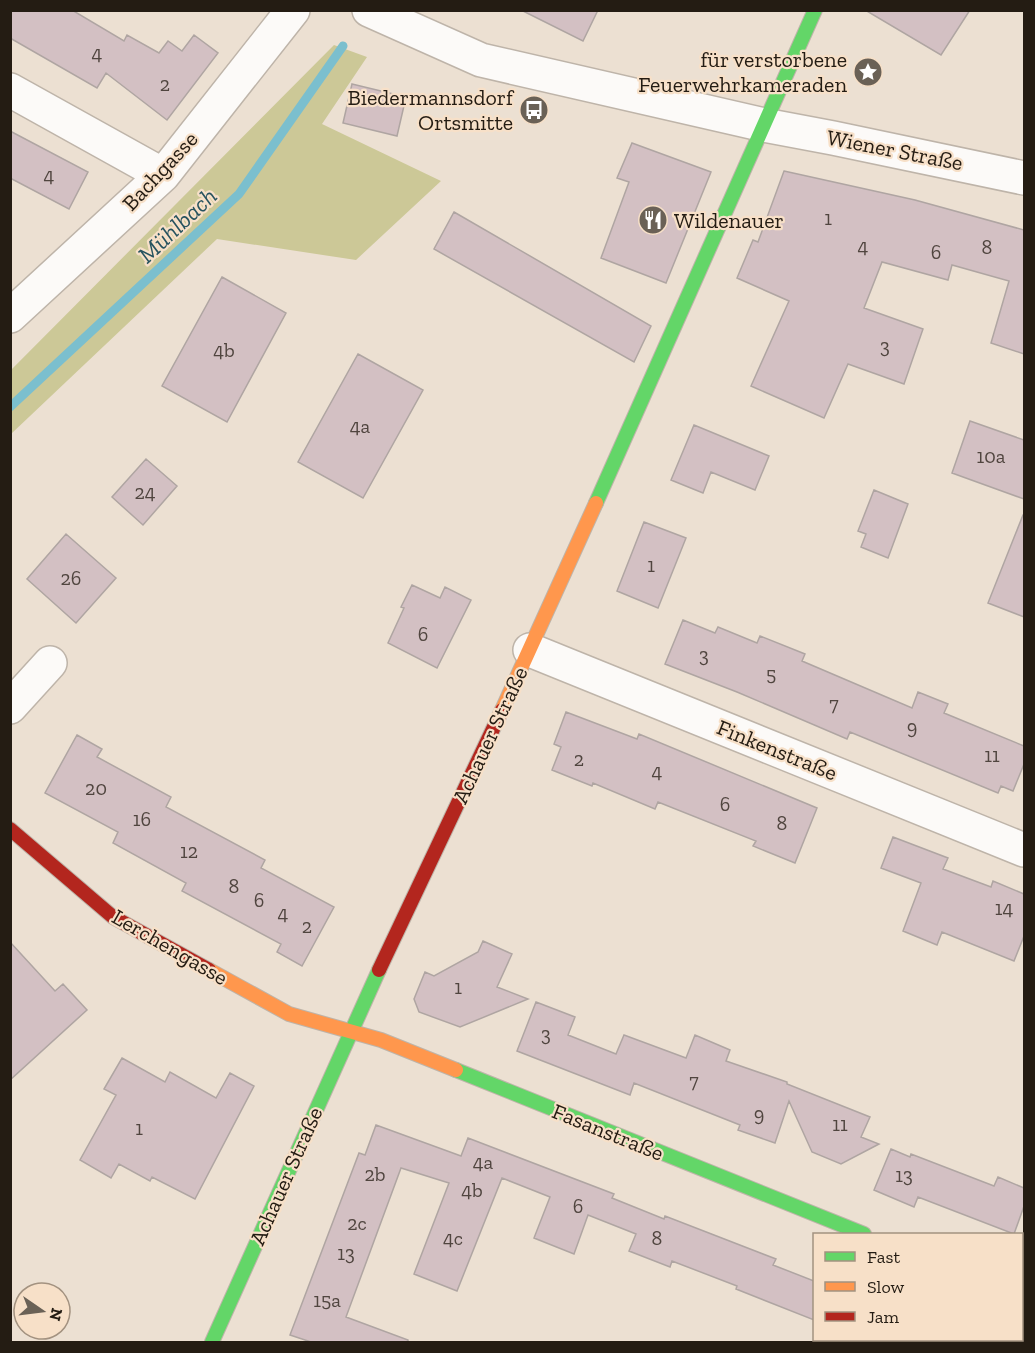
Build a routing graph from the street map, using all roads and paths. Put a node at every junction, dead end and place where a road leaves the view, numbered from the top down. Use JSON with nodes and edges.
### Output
{"nodes":[{"id":1,"x":292,"y":10,"type":"edge"},
{"id":2,"x":369,"y":10,"type":"edge"},
{"id":3,"x":815,"y":10,"type":"edge"},
{"id":4,"x":10,"y":90,"type":"edge"},
{"id":5,"x":764,"y":125,"type":"junction"},
{"id":6,"x":163,"y":175,"type":"junction"},
{"id":7,"x":1024,"y":178,"type":"edge"},
{"id":8,"x":10,"y":316,"type":"edge"},
{"id":9,"x":530,"y":650,"type":"junction"},
{"id":10,"x":50,"y":663,"type":"dead end"},
{"id":11,"x":10,"y":706,"type":"edge"},
{"id":12,"x":10,"y":829,"type":"edge"},
{"id":13,"x":1024,"y":850,"type":"edge"},
{"id":14,"x":350,"y":1032,"type":"junction"},
{"id":15,"x":862,"y":1233,"type":"edge"},
{"id":16,"x":212,"y":1342,"type":"edge"}],
"edges":[{"from":1,"to":6,"type":"street","name":"Bachgasse"},
{"from":2,"to":5,"type":"street","name":"Wiener Straße"},
{"from":3,"to":5,"type":"street","name":"Achauer Straße"},
{"from":4,"to":6,"type":"street"},
{"from":5,"to":7,"type":"street","name":"Wiener Straße"},
{"from":5,"to":9,"type":"street","name":"Achauer Straße"},
{"from":6,"to":8,"type":"street","name":"Bachgasse"},
{"from":9,"to":13,"type":"street","name":"Finkenstraße"},
{"from":9,"to":14,"type":"street","name":"Achauer Straße"},
{"from":10,"to":11,"type":"street"},
{"from":12,"to":14,"type":"street","name":"Lerchengasse"},
{"from":14,"to":15,"type":"street","name":"Fasanstraße"},
{"from":14,"to":16,"type":"street","name":"Achauer Straße"}]}
